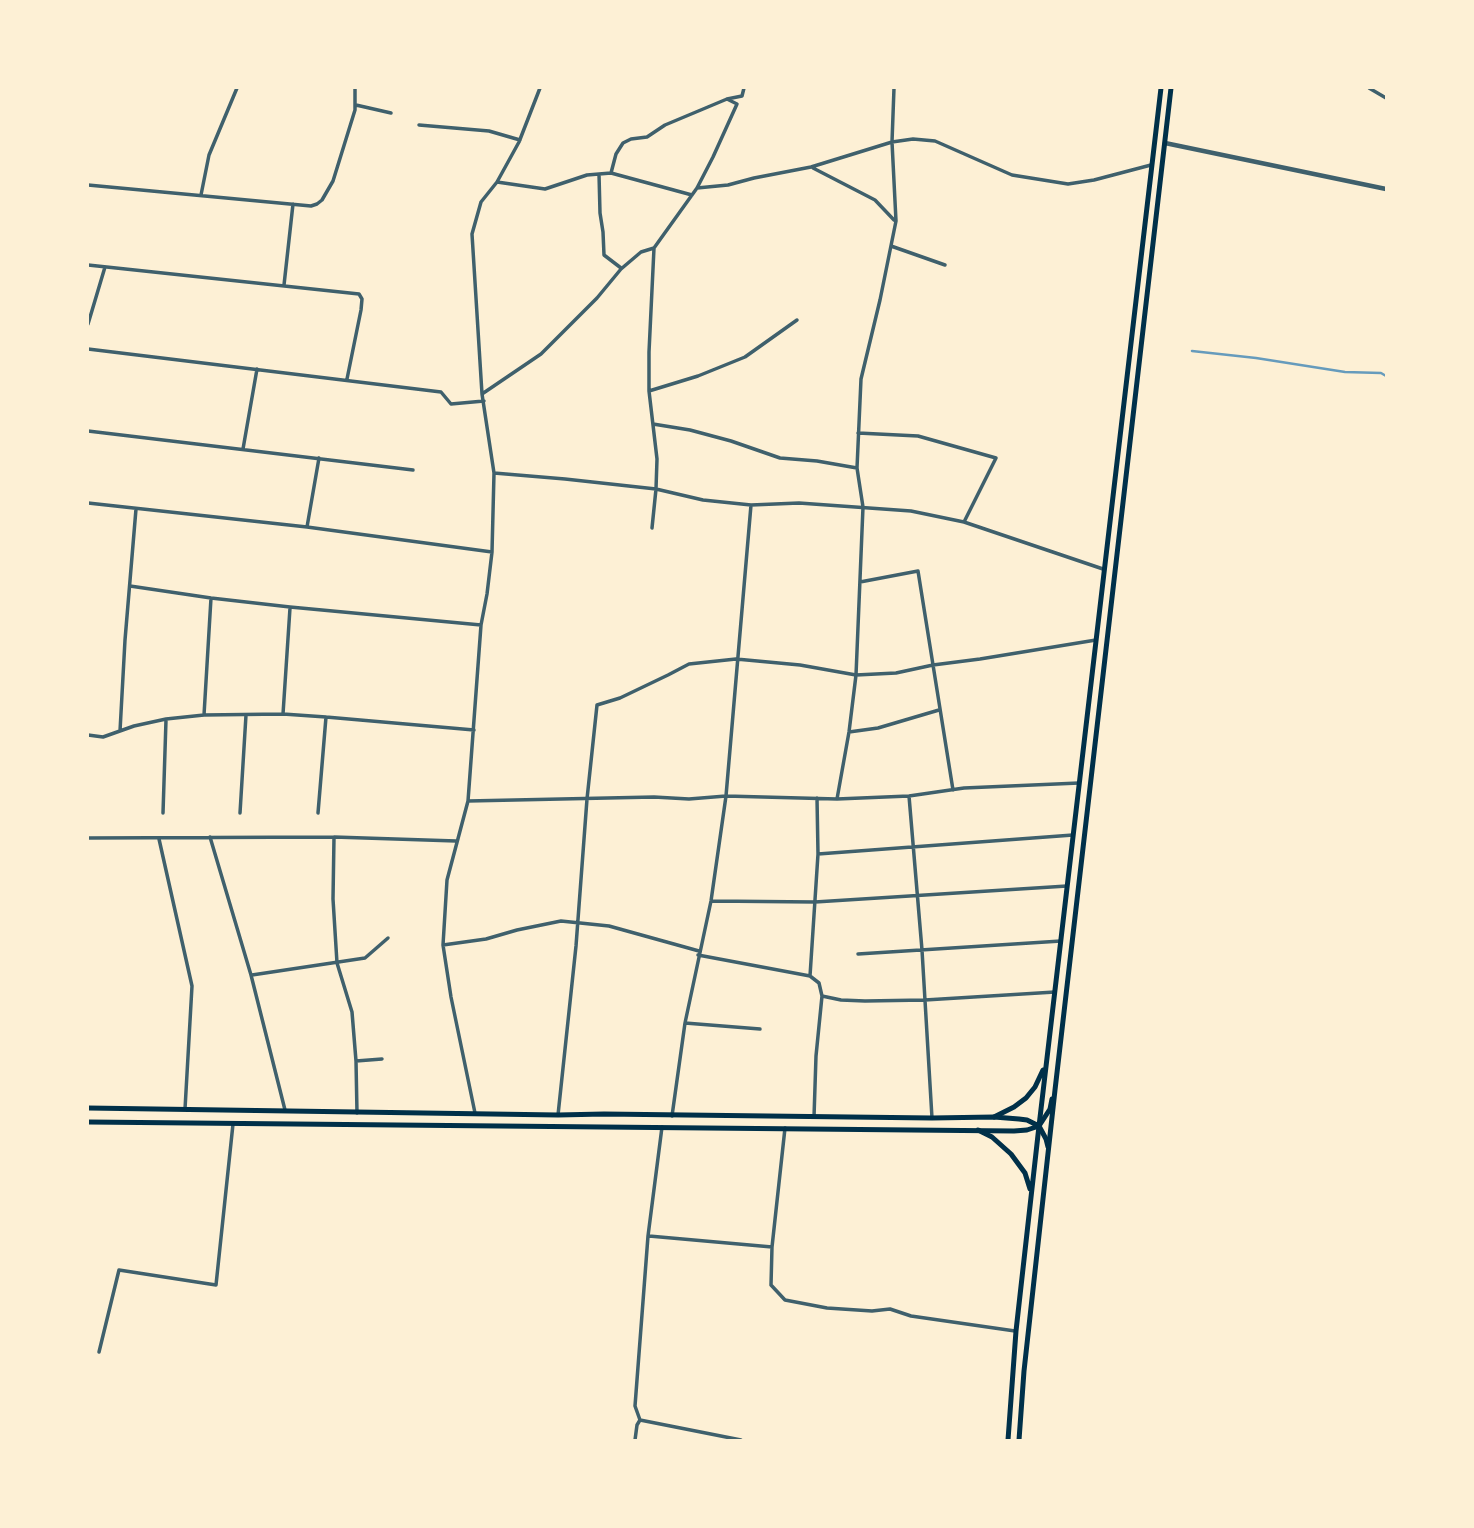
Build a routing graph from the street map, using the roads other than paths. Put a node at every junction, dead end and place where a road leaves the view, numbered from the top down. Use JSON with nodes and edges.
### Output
{"nodes":[{"id":1,"x":237,"y":88,"type":"edge"},
{"id":2,"x":355,"y":88,"type":"edge"},
{"id":3,"x":540,"y":88,"type":"edge"},
{"id":4,"x":744,"y":88,"type":"edge"},
{"id":5,"x":894,"y":88,"type":"edge"},
{"id":6,"x":1161,"y":88,"type":"edge"},
{"id":7,"x":1171,"y":88,"type":"edge"},
{"id":8,"x":1369,"y":88,"type":"edge"},
{"id":9,"x":1387,"y":98,"type":"edge"},
{"id":10,"x":727,"y":99,"type":"junction"},
{"id":11,"x":355,"y":105,"type":"junction"},
{"id":12,"x":391,"y":113,"type":"dead end"},
{"id":13,"x":419,"y":125,"type":"dead end"},
{"id":14,"x":520,"y":140,"type":"junction"},
{"id":15,"x":892,"y":142,"type":"junction"},
{"id":16,"x":1165,"y":143,"type":"junction"},
{"id":17,"x":1152,"y":165,"type":"junction"},
{"id":18,"x":811,"y":167,"type":"junction"},
{"id":19,"x":611,"y":173,"type":"junction"},
{"id":20,"x":599,"y":174,"type":"junction"},
{"id":21,"x":497,"y":183,"type":"junction"},
{"id":22,"x":88,"y":185,"type":"edge"},
{"id":23,"x":697,"y":188,"type":"junction"},
{"id":24,"x":1387,"y":189,"type":"edge"},
{"id":25,"x":201,"y":195,"type":"junction"},
{"id":26,"x":692,"y":195,"type":"junction"},
{"id":27,"x":293,"y":204,"type":"junction"},
{"id":28,"x":896,"y":221,"type":"junction"},
{"id":29,"x":891,"y":246,"type":"junction"},
{"id":30,"x":654,"y":248,"type":"junction"},
{"id":31,"x":88,"y":265,"type":"edge"},
{"id":32,"x":945,"y":265,"type":"dead end"},
{"id":33,"x":105,"y":267,"type":"junction"},
{"id":34,"x":621,"y":269,"type":"junction"},
{"id":35,"x":284,"y":285,"type":"junction"},
{"id":36,"x":797,"y":320,"type":"dead end"},
{"id":37,"x":88,"y":324,"type":"edge"},
{"id":38,"x":88,"y":349,"type":"edge"},
{"id":39,"x":257,"y":369,"type":"junction"},
{"id":40,"x":347,"y":379,"type":"junction"},
{"id":41,"x":649,"y":391,"type":"junction"},
{"id":42,"x":482,"y":394,"type":"junction"},
{"id":43,"x":484,"y":401,"type":"junction"},
{"id":44,"x":653,"y":424,"type":"junction"},
{"id":45,"x":88,"y":431,"type":"edge"},
{"id":46,"x":858,"y":433,"type":"junction"},
{"id":47,"x":243,"y":449,"type":"junction"},
{"id":48,"x":319,"y":458,"type":"junction"},
{"id":49,"x":857,"y":468,"type":"junction"},
{"id":50,"x":413,"y":470,"type":"dead end"},
{"id":51,"x":494,"y":473,"type":"junction"},
{"id":52,"x":656,"y":489,"type":"junction"},
{"id":53,"x":88,"y":503,"type":"edge"},
{"id":54,"x":751,"y":505,"type":"junction"},
{"id":55,"x":863,"y":507,"type":"junction"},
{"id":56,"x":136,"y":509,"type":"junction"},
{"id":57,"x":964,"y":522,"type":"junction"},
{"id":58,"x":307,"y":527,"type":"junction"},
{"id":59,"x":652,"y":528,"type":"dead end"},
{"id":60,"x":492,"y":552,"type":"junction"},
{"id":61,"x":1104,"y":569,"type":"junction"},
{"id":62,"x":860,"y":582,"type":"junction"},
{"id":63,"x":130,"y":586,"type":"junction"},
{"id":64,"x":211,"y":598,"type":"junction"},
{"id":65,"x":290,"y":607,"type":"junction"},
{"id":66,"x":481,"y":625,"type":"junction"},
{"id":67,"x":1096,"y":640,"type":"junction"},
{"id":68,"x":736,"y":659,"type":"junction"},
{"id":69,"x":933,"y":665,"type":"junction"},
{"id":70,"x":856,"y":675,"type":"junction"},
{"id":71,"x":939,"y":710,"type":"junction"},
{"id":72,"x":204,"y":715,"type":"junction"},
{"id":73,"x":246,"y":715,"type":"junction"},
{"id":74,"x":283,"y":715,"type":"junction"},
{"id":75,"x":326,"y":717,"type":"junction"},
{"id":76,"x":166,"y":719,"type":"junction"},
{"id":77,"x":474,"y":730,"type":"junction"},
{"id":78,"x":120,"y":731,"type":"junction"},
{"id":79,"x":849,"y":732,"type":"junction"},
{"id":80,"x":88,"y":735,"type":"edge"},
{"id":81,"x":1079,"y":783,"type":"junction"},
{"id":82,"x":953,"y":790,"type":"junction"},
{"id":83,"x":726,"y":796,"type":"junction"},
{"id":84,"x":909,"y":796,"type":"junction"},
{"id":85,"x":817,"y":798,"type":"junction"},
{"id":86,"x":587,"y":799,"type":"junction"},
{"id":87,"x":837,"y":799,"type":"junction"},
{"id":88,"x":468,"y":801,"type":"junction"},
{"id":89,"x":163,"y":813,"type":"dead end"},
{"id":90,"x":240,"y":813,"type":"dead end"},
{"id":91,"x":318,"y":813,"type":"dead end"},
{"id":92,"x":1073,"y":835,"type":"junction"},
{"id":93,"x":211,"y":837,"type":"junction"},
{"id":94,"x":334,"y":837,"type":"junction"},
{"id":95,"x":88,"y":838,"type":"edge"},
{"id":96,"x":159,"y":839,"type":"junction"},
{"id":97,"x":456,"y":841,"type":"junction"},
{"id":98,"x":913,"y":848,"type":"junction"},
{"id":99,"x":818,"y":854,"type":"junction"},
{"id":100,"x":1067,"y":886,"type":"junction"},
{"id":101,"x":918,"y":896,"type":"junction"},
{"id":102,"x":711,"y":901,"type":"junction"},
{"id":103,"x":814,"y":902,"type":"junction"},
{"id":104,"x":578,"y":924,"type":"junction"},
{"id":105,"x":388,"y":938,"type":"dead end"},
{"id":106,"x":1061,"y":941,"type":"junction"},
{"id":107,"x":443,"y":945,"type":"junction"},
{"id":108,"x":922,"y":950,"type":"junction"},
{"id":109,"x":699,"y":953,"type":"junction"},
{"id":110,"x":858,"y":954,"type":"dead end"},
{"id":111,"x":337,"y":963,"type":"junction"},
{"id":112,"x":251,"y":975,"type":"junction"},
{"id":113,"x":810,"y":976,"type":"junction"},
{"id":114,"x":1055,"y":992,"type":"junction"},
{"id":115,"x":822,"y":996,"type":"junction"},
{"id":116,"x":925,"y":1000,"type":"junction"},
{"id":117,"x":685,"y":1023,"type":"junction"},
{"id":118,"x":760,"y":1029,"type":"dead end"},
{"id":119,"x":1048,"y":1054,"type":"junction"},
{"id":120,"x":382,"y":1059,"type":"dead end"},
{"id":121,"x":356,"y":1061,"type":"junction"},
{"id":122,"x":1055,"y":1090,"type":"junction"},
{"id":123,"x":88,"y":1108,"type":"edge"},
{"id":124,"x":185,"y":1109,"type":"junction"},
{"id":125,"x":285,"y":1112,"type":"junction"},
{"id":126,"x":357,"y":1113,"type":"junction"},
{"id":127,"x":475,"y":1113,"type":"junction"},
{"id":128,"x":604,"y":1114,"type":"junction"},
{"id":129,"x":558,"y":1115,"type":"junction"},
{"id":130,"x":672,"y":1116,"type":"junction"},
{"id":131,"x":814,"y":1117,"type":"junction"},
{"id":132,"x":994,"y":1117,"type":"junction"},
{"id":133,"x":932,"y":1118,"type":"junction"},
{"id":134,"x":88,"y":1122,"type":"edge"},
{"id":135,"x":233,"y":1124,"type":"junction"},
{"id":136,"x":1039,"y":1126,"type":"junction"},
{"id":137,"x":603,"y":1127,"type":"junction"},
{"id":138,"x":662,"y":1127,"type":"junction"},
{"id":139,"x":785,"y":1128,"type":"junction"},
{"id":140,"x":978,"y":1130,"type":"junction"},
{"id":141,"x":1048,"y":1150,"type":"junction"},
{"id":142,"x":1030,"y":1208,"type":"junction"},
{"id":143,"x":648,"y":1236,"type":"junction"},
{"id":144,"x":772,"y":1247,"type":"junction"},
{"id":145,"x":1016,"y":1331,"type":"junction"},
{"id":146,"x":99,"y":1352,"type":"dead end"},
{"id":147,"x":640,"y":1420,"type":"junction"},
{"id":148,"x":635,"y":1440,"type":"edge"},
{"id":149,"x":741,"y":1440,"type":"edge"},
{"id":150,"x":1008,"y":1440,"type":"edge"},
{"id":151,"x":1019,"y":1440,"type":"edge"}],
"edges":[{"from":1,"to":25,"type":"street"},
{"from":2,"to":11,"type":"street"},
{"from":3,"to":14,"type":"street"},
{"from":4,"to":10,"type":"street"},
{"from":5,"to":15,"type":"street"},
{"from":6,"to":17,"type":"main road"},
{"from":7,"to":16,"type":"main road"},
{"from":8,"to":9,"type":"street"},
{"from":10,"to":19,"type":"street"},
{"from":10,"to":23,"type":"street"},
{"from":11,"to":12,"type":"street"},
{"from":11,"to":27,"type":"street"},
{"from":13,"to":14,"type":"street"},
{"from":14,"to":21,"type":"street"},
{"from":15,"to":17,"type":"street"},
{"from":15,"to":18,"type":"street"},
{"from":15,"to":28,"type":"street"},
{"from":16,"to":24,"type":"street"},
{"from":16,"to":122,"type":"main road"},
{"from":17,"to":61,"type":"main road"},
{"from":18,"to":23,"type":"street"},
{"from":18,"to":28,"type":"street"},
{"from":19,"to":20,"type":"street"},
{"from":19,"to":26,"type":"street"},
{"from":20,"to":21,"type":"street"},
{"from":20,"to":34,"type":"street"},
{"from":21,"to":42,"type":"street"},
{"from":22,"to":25,"type":"street"},
{"from":23,"to":26,"type":"street"},
{"from":25,"to":27,"type":"street"},
{"from":26,"to":30,"type":"street"},
{"from":27,"to":35,"type":"street"},
{"from":28,"to":29,"type":"street"},
{"from":29,"to":32,"type":"street"},
{"from":29,"to":46,"type":"street"},
{"from":30,"to":34,"type":"street"},
{"from":30,"to":41,"type":"street"},
{"from":31,"to":33,"type":"street"},
{"from":33,"to":35,"type":"street"},
{"from":33,"to":37,"type":"street"},
{"from":34,"to":42,"type":"street"},
{"from":35,"to":40,"type":"street"},
{"from":36,"to":41,"type":"street"},
{"from":38,"to":39,"type":"street"},
{"from":39,"to":40,"type":"street"},
{"from":39,"to":47,"type":"street"},
{"from":40,"to":43,"type":"street"},
{"from":41,"to":44,"type":"street"},
{"from":42,"to":43,"type":"street"},
{"from":43,"to":51,"type":"street"},
{"from":44,"to":49,"type":"street"},
{"from":44,"to":52,"type":"street"},
{"from":45,"to":47,"type":"street"},
{"from":46,"to":49,"type":"street"},
{"from":46,"to":57,"type":"street"},
{"from":47,"to":48,"type":"street"},
{"from":48,"to":50,"type":"street"},
{"from":48,"to":58,"type":"street"},
{"from":49,"to":55,"type":"street"},
{"from":51,"to":52,"type":"street"},
{"from":51,"to":60,"type":"street"},
{"from":52,"to":54,"type":"street"},
{"from":52,"to":59,"type":"street"},
{"from":53,"to":56,"type":"street"},
{"from":54,"to":55,"type":"street"},
{"from":54,"to":68,"type":"street"},
{"from":55,"to":57,"type":"street"},
{"from":55,"to":62,"type":"street"},
{"from":56,"to":58,"type":"street"},
{"from":56,"to":63,"type":"street"},
{"from":57,"to":61,"type":"street"},
{"from":58,"to":60,"type":"street"},
{"from":60,"to":66,"type":"street"},
{"from":61,"to":67,"type":"main road"},
{"from":62,"to":69,"type":"street"},
{"from":62,"to":70,"type":"street"},
{"from":63,"to":64,"type":"street"},
{"from":63,"to":78,"type":"street"},
{"from":64,"to":65,"type":"street"},
{"from":64,"to":72,"type":"street"},
{"from":65,"to":66,"type":"street"},
{"from":65,"to":74,"type":"street"},
{"from":66,"to":77,"type":"street"},
{"from":67,"to":69,"type":"street"},
{"from":67,"to":81,"type":"main road"},
{"from":68,"to":70,"type":"street"},
{"from":68,"to":83,"type":"street"},
{"from":68,"to":86,"type":"street"},
{"from":69,"to":70,"type":"street"},
{"from":69,"to":71,"type":"street"},
{"from":70,"to":79,"type":"street"},
{"from":71,"to":79,"type":"street"},
{"from":71,"to":82,"type":"street"},
{"from":72,"to":73,"type":"street"},
{"from":72,"to":76,"type":"street"},
{"from":73,"to":74,"type":"street"},
{"from":73,"to":90,"type":"street"},
{"from":74,"to":75,"type":"street"},
{"from":75,"to":77,"type":"street"},
{"from":75,"to":91,"type":"street"},
{"from":76,"to":78,"type":"street"},
{"from":76,"to":89,"type":"street"},
{"from":77,"to":88,"type":"street"},
{"from":78,"to":80,"type":"street"},
{"from":79,"to":87,"type":"street"},
{"from":81,"to":82,"type":"street"},
{"from":81,"to":92,"type":"main road"},
{"from":82,"to":84,"type":"street"},
{"from":83,"to":85,"type":"street"},
{"from":83,"to":86,"type":"street"},
{"from":83,"to":102,"type":"street"},
{"from":84,"to":87,"type":"street"},
{"from":84,"to":98,"type":"street"},
{"from":85,"to":87,"type":"street"},
{"from":85,"to":99,"type":"street"},
{"from":86,"to":88,"type":"street"},
{"from":86,"to":104,"type":"street"},
{"from":88,"to":97,"type":"street"},
{"from":92,"to":98,"type":"street"},
{"from":92,"to":100,"type":"main road"},
{"from":93,"to":94,"type":"street"},
{"from":93,"to":96,"type":"street"},
{"from":93,"to":112,"type":"street"},
{"from":94,"to":97,"type":"street"},
{"from":94,"to":111,"type":"street"},
{"from":95,"to":96,"type":"street"},
{"from":96,"to":124,"type":"street"},
{"from":97,"to":107,"type":"street"},
{"from":98,"to":99,"type":"street"},
{"from":98,"to":101,"type":"street"},
{"from":99,"to":103,"type":"street"},
{"from":100,"to":101,"type":"street"},
{"from":100,"to":106,"type":"main road"},
{"from":101,"to":103,"type":"street"},
{"from":101,"to":108,"type":"street"},
{"from":102,"to":103,"type":"street"},
{"from":102,"to":109,"type":"street"},
{"from":103,"to":113,"type":"street"},
{"from":104,"to":107,"type":"street"},
{"from":104,"to":109,"type":"street"},
{"from":104,"to":129,"type":"street"},
{"from":105,"to":111,"type":"street"},
{"from":106,"to":108,"type":"street"},
{"from":106,"to":114,"type":"main road"},
{"from":107,"to":127,"type":"street"},
{"from":108,"to":110,"type":"street"},
{"from":108,"to":116,"type":"street"},
{"from":109,"to":113,"type":"street"},
{"from":109,"to":117,"type":"street"},
{"from":111,"to":112,"type":"street"},
{"from":111,"to":121,"type":"street"},
{"from":112,"to":125,"type":"street"},
{"from":113,"to":115,"type":"street"},
{"from":114,"to":116,"type":"street"},
{"from":114,"to":119,"type":"main road"},
{"from":115,"to":116,"type":"street"},
{"from":115,"to":131,"type":"street"},
{"from":116,"to":133,"type":"street"},
{"from":117,"to":118,"type":"street"},
{"from":117,"to":130,"type":"street"},
{"from":119,"to":132,"type":"main road"},
{"from":119,"to":136,"type":"main road"},
{"from":120,"to":121,"type":"street"},
{"from":121,"to":126,"type":"street"},
{"from":122,"to":136,"type":"main road"},
{"from":122,"to":141,"type":"main road"},
{"from":123,"to":124,"type":"main road"},
{"from":124,"to":125,"type":"main road"},
{"from":125,"to":126,"type":"main road"},
{"from":126,"to":127,"type":"main road"},
{"from":127,"to":129,"type":"main road"},
{"from":128,"to":129,"type":"main road"},
{"from":128,"to":130,"type":"main road"},
{"from":128,"to":137,"type":"main road"},
{"from":130,"to":131,"type":"main road"},
{"from":131,"to":133,"type":"main road"},
{"from":132,"to":133,"type":"main road"},
{"from":132,"to":136,"type":"main road"},
{"from":134,"to":135,"type":"main road"},
{"from":135,"to":137,"type":"main road"},
{"from":135,"to":146,"type":"street"},
{"from":136,"to":140,"type":"main road"},
{"from":136,"to":141,"type":"main road"},
{"from":136,"to":142,"type":"main road"},
{"from":137,"to":138,"type":"main road"},
{"from":138,"to":139,"type":"main road"},
{"from":138,"to":143,"type":"street"},
{"from":139,"to":140,"type":"main road"},
{"from":139,"to":144,"type":"street"},
{"from":140,"to":142,"type":"main road"},
{"from":141,"to":151,"type":"main road"},
{"from":142,"to":145,"type":"main road"},
{"from":143,"to":144,"type":"street"},
{"from":143,"to":147,"type":"street"},
{"from":144,"to":145,"type":"street"},
{"from":145,"to":150,"type":"main road"},
{"from":147,"to":148,"type":"street"},
{"from":147,"to":149,"type":"street"}]}
